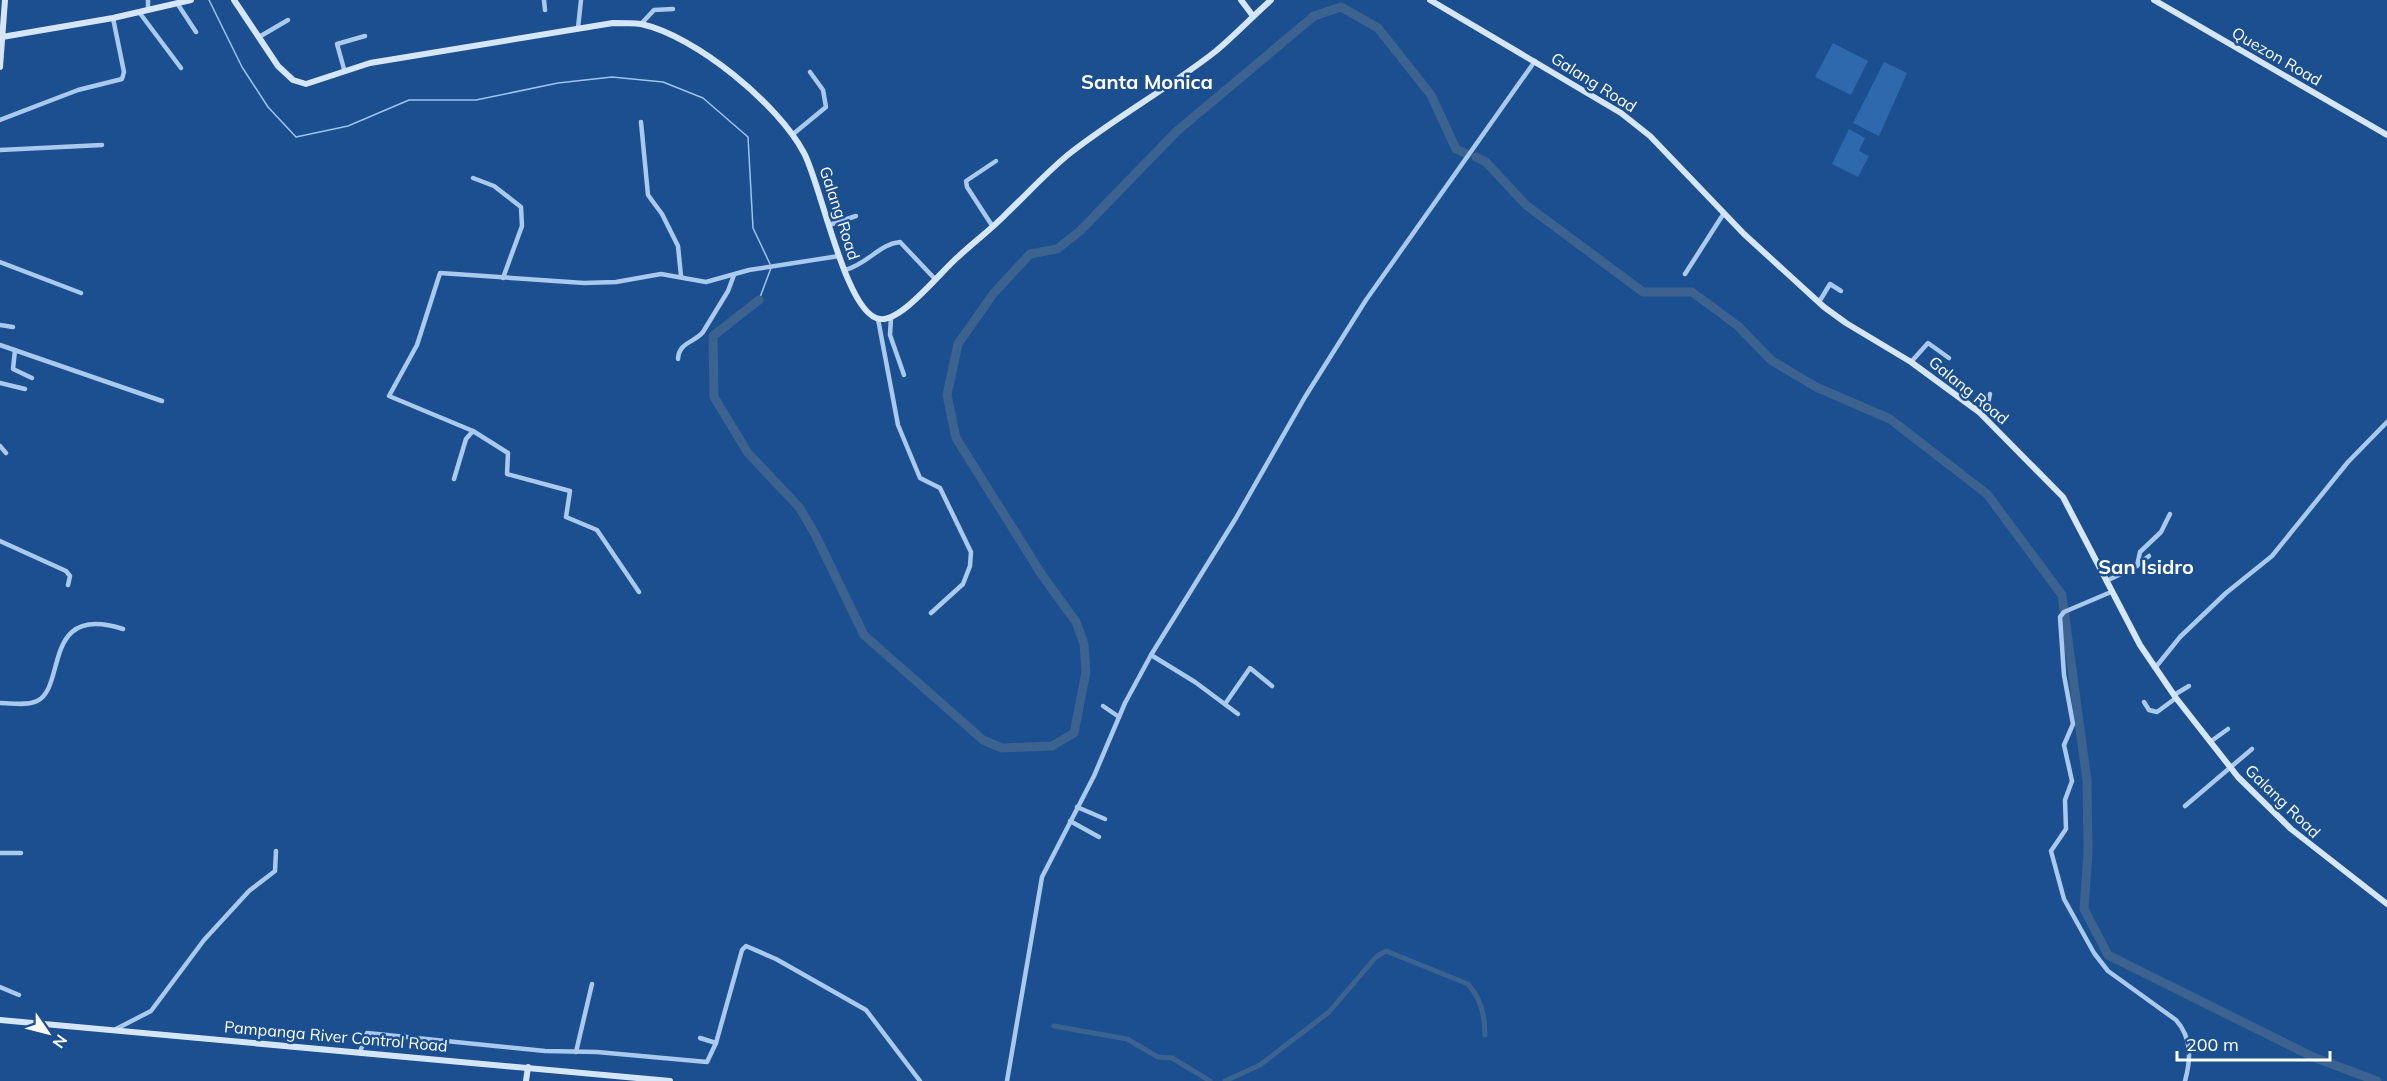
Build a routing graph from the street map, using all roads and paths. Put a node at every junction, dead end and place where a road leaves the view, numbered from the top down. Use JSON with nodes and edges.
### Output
{"nodes":[{"id":1,"x":5,"y":0,"type":"edge"},
{"id":2,"x":148,"y":0,"type":"edge"},
{"id":3,"x":234,"y":0,"type":"edge"},
{"id":4,"x":544,"y":0,"type":"edge"},
{"id":5,"x":581,"y":0,"type":"edge"},
{"id":6,"x":1241,"y":0,"type":"edge"},
{"id":7,"x":1271,"y":0,"type":"edge"},
{"id":8,"x":1430,"y":0,"type":"edge"},
{"id":9,"x":2154,"y":0,"type":"edge"},
{"id":10,"x":188,"y":1,"type":"edge"},
{"id":11,"x":177,"y":3,"type":"junction"},
{"id":12,"x":673,"y":9,"type":"dead end"},
{"id":13,"x":148,"y":10,"type":"junction"},
{"id":14,"x":545,"y":10,"type":"dead end"},
{"id":15,"x":139,"y":12,"type":"junction"},
{"id":16,"x":1253,"y":16,"type":"junction"},
{"id":17,"x":113,"y":18,"type":"junction"},
{"id":18,"x":288,"y":20,"type":"dead end"},
{"id":19,"x":641,"y":24,"type":"junction"},
{"id":20,"x":578,"y":28,"type":"junction"},
{"id":21,"x":196,"y":32,"type":"dead end"},
{"id":22,"x":365,"y":36,"type":"dead end"},
{"id":23,"x":2,"y":37,"type":"junction"},
{"id":24,"x":259,"y":37,"type":"junction"},
{"id":25,"x":1535,"y":62,"type":"junction"},
{"id":26,"x":0,"y":67,"type":"edge"},
{"id":27,"x":181,"y":68,"type":"dead end"},
{"id":28,"x":344,"y":69,"type":"junction"},
{"id":29,"x":810,"y":72,"type":"dead end"},
{"id":30,"x":0,"y":120,"type":"edge"},
{"id":31,"x":641,"y":122,"type":"dead end"},
{"id":32,"x":792,"y":135,"type":"junction"},
{"id":33,"x":2387,"y":135,"type":"edge"},
{"id":34,"x":102,"y":144,"type":"dead end"},
{"id":35,"x":0,"y":150,"type":"edge"},
{"id":36,"x":996,"y":161,"type":"dead end"},
{"id":37,"x":472,"y":178,"type":"dead end"},
{"id":38,"x":1724,"y":213,"type":"junction"},
{"id":39,"x":856,"y":216,"type":"dead end"},
{"id":40,"x":829,"y":225,"type":"junction"},
{"id":41,"x":993,"y":227,"type":"junction"},
{"id":42,"x":839,"y":256,"type":"junction"},
{"id":43,"x":0,"y":262,"type":"edge"},
{"id":44,"x":845,"y":270,"type":"junction"},
{"id":45,"x":1685,"y":274,"type":"dead end"},
{"id":46,"x":734,"y":275,"type":"junction"},
{"id":47,"x":681,"y":276,"type":"junction"},
{"id":48,"x":503,"y":278,"type":"junction"},
{"id":49,"x":935,"y":279,"type":"junction"},
{"id":50,"x":1841,"y":291,"type":"dead end"},
{"id":51,"x":81,"y":293,"type":"dead end"},
{"id":52,"x":1819,"y":302,"type":"junction"},
{"id":53,"x":891,"y":318,"type":"junction"},
{"id":54,"x":878,"y":320,"type":"junction"},
{"id":55,"x":0,"y":325,"type":"edge"},
{"id":56,"x":13,"y":327,"type":"dead end"},
{"id":57,"x":0,"y":345,"type":"edge"},
{"id":58,"x":15,"y":350,"type":"junction"},
{"id":59,"x":1949,"y":358,"type":"dead end"},
{"id":60,"x":678,"y":359,"type":"dead end"},
{"id":61,"x":1911,"y":362,"type":"junction"},
{"id":62,"x":904,"y":375,"type":"dead end"},
{"id":63,"x":32,"y":378,"type":"dead end"},
{"id":64,"x":0,"y":383,"type":"edge"},
{"id":65,"x":25,"y":389,"type":"dead end"},
{"id":66,"x":1990,"y":394,"type":"dead end"},
{"id":67,"x":162,"y":401,"type":"dead end"},
{"id":68,"x":1979,"y":412,"type":"junction"},
{"id":69,"x":2387,"y":422,"type":"edge"},
{"id":70,"x":473,"y":431,"type":"junction"},
{"id":71,"x":0,"y":446,"type":"edge"},
{"id":72,"x":6,"y":453,"type":"dead end"},
{"id":73,"x":454,"y":479,"type":"dead end"},
{"id":74,"x":2170,"y":514,"type":"dead end"},
{"id":75,"x":0,"y":541,"type":"edge"},
{"id":76,"x":2149,"y":556,"type":"dead end"},
{"id":77,"x":2137,"y":566,"type":"junction"},
{"id":78,"x":2106,"y":581,"type":"junction"},
{"id":79,"x":68,"y":585,"type":"dead end"},
{"id":80,"x":639,"y":592,"type":"dead end"},
{"id":81,"x":2111,"y":592,"type":"junction"},
{"id":82,"x":931,"y":613,"type":"dead end"},
{"id":83,"x":123,"y":629,"type":"dead end"},
{"id":84,"x":1151,"y":655,"type":"junction"},
{"id":85,"x":2155,"y":669,"type":"junction"},
{"id":86,"x":1272,"y":686,"type":"dead end"},
{"id":87,"x":2189,"y":686,"type":"dead end"},
{"id":88,"x":2175,"y":697,"type":"junction"},
{"id":89,"x":2144,"y":702,"type":"dead end"},
{"id":90,"x":0,"y":703,"type":"edge"},
{"id":91,"x":1225,"y":704,"type":"junction"},
{"id":92,"x":1103,"y":706,"type":"dead end"},
{"id":93,"x":1238,"y":714,"type":"dead end"},
{"id":94,"x":1119,"y":717,"type":"junction"},
{"id":95,"x":2228,"y":729,"type":"dead end"},
{"id":96,"x":2210,"y":742,"type":"junction"},
{"id":97,"x":2252,"y":749,"type":"dead end"},
{"id":98,"x":2231,"y":769,"type":"junction"},
{"id":99,"x":2185,"y":806,"type":"dead end"},
{"id":100,"x":1077,"y":807,"type":"junction"},
{"id":101,"x":1105,"y":819,"type":"dead end"},
{"id":102,"x":1070,"y":821,"type":"junction"},
{"id":103,"x":1099,"y":837,"type":"dead end"},
{"id":104,"x":276,"y":851,"type":"dead end"},
{"id":105,"x":0,"y":853,"type":"edge"},
{"id":106,"x":21,"y":853,"type":"dead end"},
{"id":107,"x":2387,"y":904,"type":"edge"},
{"id":108,"x":592,"y":984,"type":"dead end"},
{"id":109,"x":0,"y":987,"type":"edge"},
{"id":110,"x":19,"y":995,"type":"dead end"},
{"id":111,"x":0,"y":1020,"type":"edge"},
{"id":112,"x":116,"y":1029,"type":"junction"},
{"id":113,"x":700,"y":1038,"type":"dead end"},
{"id":114,"x":716,"y":1042,"type":"junction"},
{"id":115,"x":360,"y":1052,"type":"junction"},
{"id":116,"x":576,"y":1052,"type":"junction"},
{"id":117,"x":528,"y":1067,"type":"junction"},
{"id":118,"x":526,"y":1081,"type":"edge"},
{"id":119,"x":670,"y":1081,"type":"edge"},
{"id":120,"x":920,"y":1081,"type":"edge"},
{"id":121,"x":1007,"y":1081,"type":"edge"},
{"id":122,"x":2185,"y":1081,"type":"edge"}],
"edges":[{"from":1,"to":23,"type":"street"},
{"from":2,"to":13,"type":"street"},
{"from":3,"to":24,"type":"street","name":"Galang Road"},
{"from":4,"to":14,"type":"street"},
{"from":5,"to":20,"type":"street"},
{"from":6,"to":16,"type":"street"},
{"from":7,"to":16,"type":"street"},
{"from":8,"to":25,"type":"street","name":"Galang Road"},
{"from":9,"to":33,"type":"street","name":"Quezon Road"},
{"from":10,"to":11,"type":"street"},
{"from":11,"to":13,"type":"street"},
{"from":11,"to":21,"type":"street"},
{"from":12,"to":19,"type":"street"},
{"from":13,"to":15,"type":"street"},
{"from":15,"to":17,"type":"street"},
{"from":15,"to":27,"type":"street"},
{"from":16,"to":41,"type":"street"},
{"from":17,"to":23,"type":"street"},
{"from":17,"to":30,"type":"street"},
{"from":18,"to":24,"type":"street"},
{"from":19,"to":20,"type":"street","name":"Galang Road"},
{"from":19,"to":32,"type":"street","name":"Galang Road"},
{"from":20,"to":28,"type":"street","name":"Galang Road"},
{"from":22,"to":28,"type":"street"},
{"from":23,"to":26,"type":"street"},
{"from":24,"to":28,"type":"street","name":"Galang Road"},
{"from":25,"to":38,"type":"street","name":"Galang Road"},
{"from":25,"to":84,"type":"street"},
{"from":29,"to":32,"type":"street"},
{"from":31,"to":47,"type":"street"},
{"from":32,"to":40,"type":"street","name":"Galang Road"},
{"from":34,"to":35,"type":"street"},
{"from":36,"to":41,"type":"street"},
{"from":37,"to":48,"type":"street"},
{"from":38,"to":45,"type":"street"},
{"from":38,"to":52,"type":"street","name":"Galang Road"},
{"from":39,"to":40,"type":"street"},
{"from":40,"to":42,"type":"street","name":"Galang Road"},
{"from":41,"to":49,"type":"street"},
{"from":42,"to":44,"type":"street","name":"Galang Road"},
{"from":42,"to":46,"type":"street"},
{"from":43,"to":51,"type":"street"},
{"from":44,"to":49,"type":"street"},
{"from":44,"to":54,"type":"street","name":"Galang Road"},
{"from":46,"to":47,"type":"street"},
{"from":46,"to":60,"type":"street"},
{"from":47,"to":48,"type":"street"},
{"from":48,"to":70,"type":"street"},
{"from":49,"to":53,"type":"street"},
{"from":50,"to":52,"type":"street"},
{"from":52,"to":61,"type":"street","name":"Galang Road"},
{"from":53,"to":54,"type":"street"},
{"from":53,"to":62,"type":"street"},
{"from":54,"to":82,"type":"street"},
{"from":55,"to":56,"type":"street"},
{"from":57,"to":58,"type":"street"},
{"from":58,"to":63,"type":"street"},
{"from":58,"to":67,"type":"street"},
{"from":59,"to":61,"type":"street"},
{"from":61,"to":68,"type":"street","name":"Galang Road"},
{"from":64,"to":65,"type":"street"},
{"from":66,"to":68,"type":"street"},
{"from":68,"to":78,"type":"street","name":"Galang Road"},
{"from":69,"to":85,"type":"street"},
{"from":70,"to":73,"type":"street"},
{"from":70,"to":80,"type":"street"},
{"from":71,"to":72,"type":"street"},
{"from":74,"to":77,"type":"street"},
{"from":75,"to":79,"type":"street"},
{"from":76,"to":77,"type":"street"},
{"from":77,"to":78,"type":"street"},
{"from":78,"to":81,"type":"street","name":"Galang Road"},
{"from":81,"to":85,"type":"street","name":"Galang Road"},
{"from":81,"to":122,"type":"street"},
{"from":83,"to":90,"type":"street"},
{"from":84,"to":91,"type":"street"},
{"from":84,"to":94,"type":"street"},
{"from":85,"to":88,"type":"street","name":"Galang Road"},
{"from":86,"to":91,"type":"street"},
{"from":87,"to":88,"type":"street"},
{"from":88,"to":89,"type":"street"},
{"from":88,"to":96,"type":"street","name":"Galang Road"},
{"from":91,"to":93,"type":"street"},
{"from":92,"to":94,"type":"street"},
{"from":94,"to":100,"type":"street"},
{"from":95,"to":96,"type":"street"},
{"from":96,"to":98,"type":"street","name":"Galang Road"},
{"from":97,"to":98,"type":"street"},
{"from":98,"to":99,"type":"street"},
{"from":98,"to":107,"type":"street","name":"Galang Road"},
{"from":100,"to":101,"type":"street"},
{"from":100,"to":102,"type":"street"},
{"from":102,"to":103,"type":"street"},
{"from":102,"to":121,"type":"street"},
{"from":104,"to":112,"type":"street"},
{"from":105,"to":106,"type":"street"},
{"from":108,"to":116,"type":"street"},
{"from":109,"to":110,"type":"street"},
{"from":111,"to":112,"type":"street","name":"Pampanga River Control Road"},
{"from":112,"to":115,"type":"street","name":"Pampanga River Control Road"},
{"from":113,"to":114,"type":"street"},
{"from":114,"to":116,"type":"street"},
{"from":114,"to":120,"type":"street"},
{"from":115,"to":116,"type":"street"},
{"from":115,"to":117,"type":"street","name":"Pampanga River Control Road"},
{"from":117,"to":118,"type":"street"},
{"from":117,"to":119,"type":"street","name":"Pampanga River Control Road"}]}
